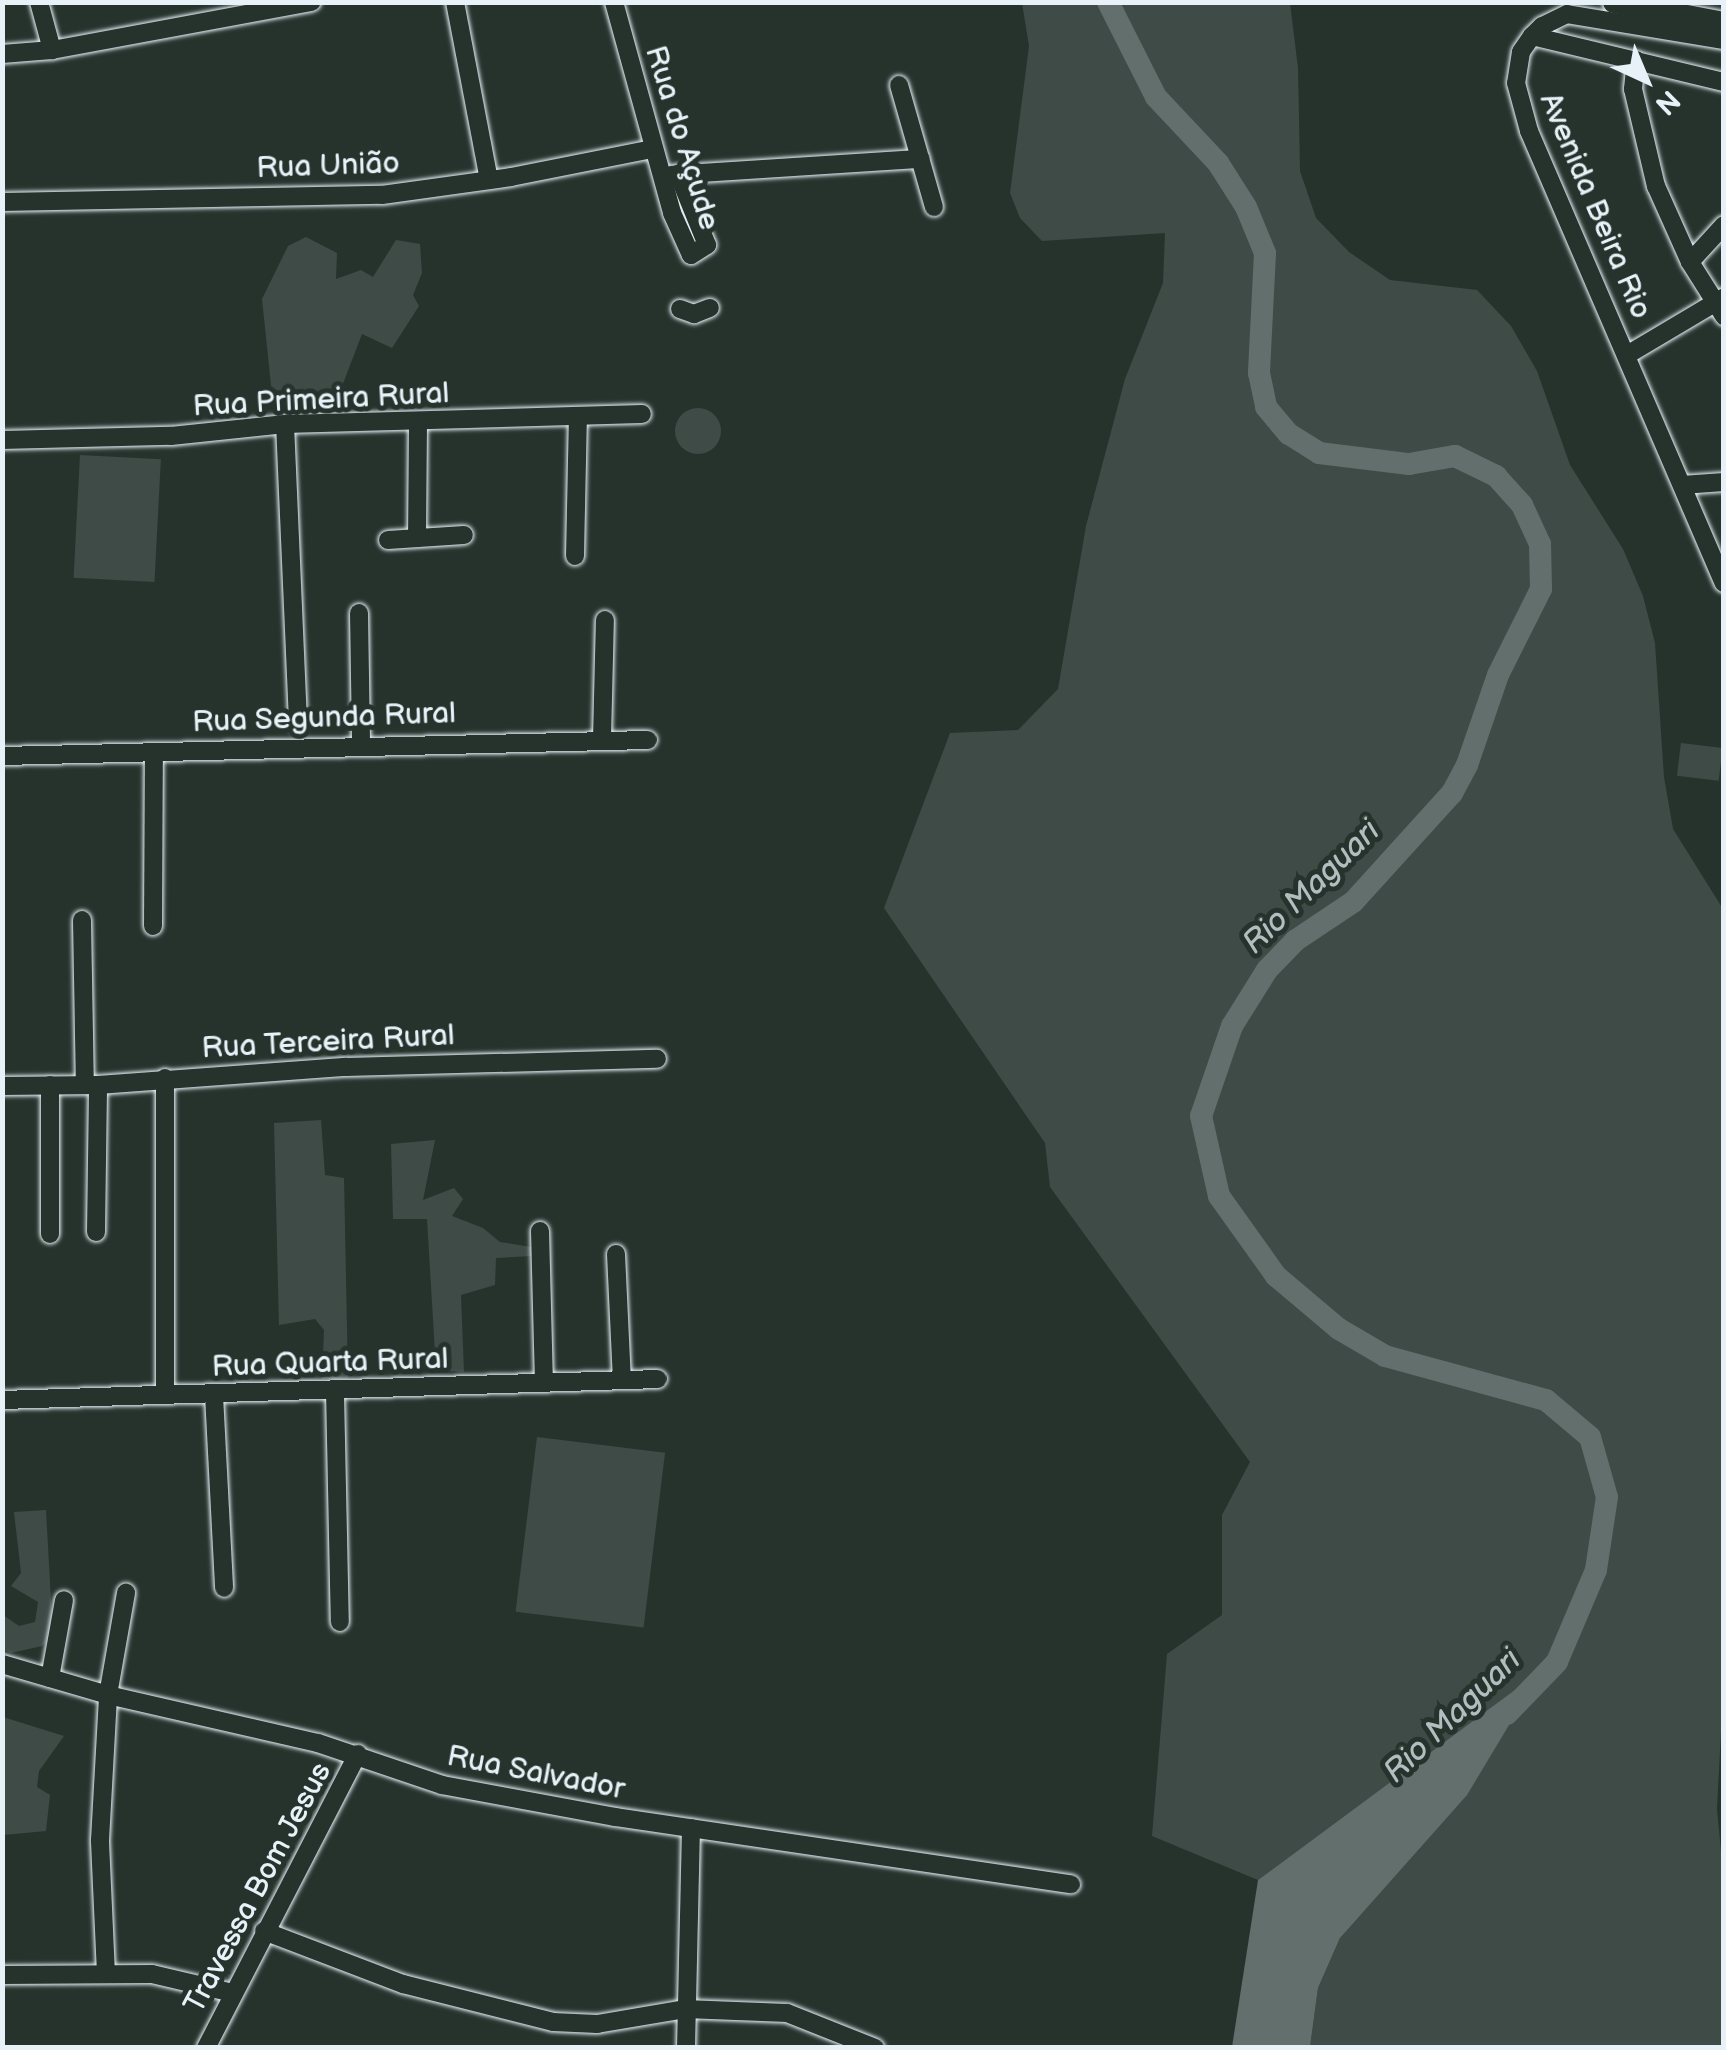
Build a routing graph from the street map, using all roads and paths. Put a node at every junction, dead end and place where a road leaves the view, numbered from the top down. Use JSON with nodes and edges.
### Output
{"nodes":[{"id":1,"x":39,"y":2,"type":"edge"},
{"id":2,"x":312,"y":2,"type":"edge"},
{"id":3,"x":455,"y":2,"type":"edge"},
{"id":4,"x":614,"y":2,"type":"edge"},
{"id":5,"x":1614,"y":2,"type":"edge"},
{"id":6,"x":1650,"y":17,"type":"junction"},
{"id":7,"x":1720,"y":25,"type":"edge"},
{"id":8,"x":1532,"y":36,"type":"junction"},
{"id":9,"x":52,"y":50,"type":"junction"},
{"id":10,"x":2,"y":54,"type":"edge"},
{"id":11,"x":1636,"y":60,"type":"junction"},
{"id":12,"x":1724,"y":82,"type":"edge"},
{"id":13,"x":899,"y":84,"type":"dead end"},
{"id":14,"x":652,"y":149,"type":"junction"},
{"id":15,"x":920,"y":160,"type":"junction"},
{"id":16,"x":489,"y":180,"type":"junction"},
{"id":17,"x":2,"y":202,"type":"edge"},
{"id":18,"x":934,"y":207,"type":"dead end"},
{"id":19,"x":1724,"y":225,"type":"edge"},
{"id":20,"x":1690,"y":262,"type":"junction"},
{"id":21,"x":1720,"y":305,"type":"edge"},
{"id":22,"x":710,"y":308,"type":"dead end"},
{"id":23,"x":680,"y":309,"type":"dead end"},
{"id":24,"x":1627,"y":354,"type":"junction"},
{"id":25,"x":642,"y":414,"type":"dead end"},
{"id":26,"x":578,"y":416,"type":"junction"},
{"id":27,"x":418,"y":423,"type":"junction"},
{"id":28,"x":285,"y":424,"type":"junction"},
{"id":29,"x":2,"y":440,"type":"edge"},
{"id":30,"x":1724,"y":482,"type":"edge"},
{"id":31,"x":1682,"y":485,"type":"junction"},
{"id":32,"x":464,"y":535,"type":"dead end"},
{"id":33,"x":417,"y":538,"type":"junction"},
{"id":34,"x":388,"y":540,"type":"dead end"},
{"id":35,"x":574,"y":556,"type":"dead end"},
{"id":36,"x":1724,"y":583,"type":"edge"},
{"id":37,"x":359,"y":613,"type":"dead end"},
{"id":38,"x":606,"y":620,"type":"dead end"},
{"id":39,"x":298,"y":725,"type":"dead end"},
{"id":40,"x":648,"y":740,"type":"dead end"},
{"id":41,"x":605,"y":743,"type":"junction"},
{"id":42,"x":361,"y":745,"type":"junction"},
{"id":43,"x":154,"y":752,"type":"junction"},
{"id":44,"x":2,"y":756,"type":"edge"},
{"id":45,"x":82,"y":920,"type":"dead end"},
{"id":46,"x":153,"y":926,"type":"dead end"},
{"id":47,"x":657,"y":1059,"type":"dead end"},
{"id":48,"x":165,"y":1078,"type":"junction"},
{"id":49,"x":92,"y":1084,"type":"junction"},
{"id":50,"x":50,"y":1085,"type":"junction"},
{"id":51,"x":2,"y":1086,"type":"edge"},
{"id":52,"x":540,"y":1231,"type":"dead end"},
{"id":53,"x":96,"y":1232,"type":"dead end"},
{"id":54,"x":50,"y":1234,"type":"dead end"},
{"id":55,"x":616,"y":1254,"type":"dead end"},
{"id":56,"x":658,"y":1379,"type":"dead end"},
{"id":57,"x":622,"y":1380,"type":"junction"},
{"id":58,"x":544,"y":1383,"type":"junction"},
{"id":59,"x":335,"y":1392,"type":"junction"},
{"id":60,"x":164,"y":1395,"type":"junction"},
{"id":61,"x":214,"y":1395,"type":"junction"},
{"id":62,"x":2,"y":1400,"type":"edge"},
{"id":63,"x":224,"y":1588,"type":"dead end"},
{"id":64,"x":126,"y":1593,"type":"dead end"},
{"id":65,"x":64,"y":1600,"type":"dead end"},
{"id":66,"x":340,"y":1622,"type":"dead end"},
{"id":67,"x":2,"y":1664,"type":"edge"},
{"id":68,"x":50,"y":1678,"type":"junction"},
{"id":69,"x":108,"y":1695,"type":"junction"},
{"id":70,"x":358,"y":1754,"type":"junction"},
{"id":71,"x":691,"y":1828,"type":"junction"},
{"id":72,"x":1071,"y":1884,"type":"dead end"},
{"id":73,"x":264,"y":1931,"type":"junction"},
{"id":74,"x":106,"y":1974,"type":"junction"},
{"id":75,"x":2,"y":1975,"type":"edge"},
{"id":76,"x":233,"y":1993,"type":"junction"},
{"id":77,"x":684,"y":2009,"type":"junction"},
{"id":78,"x":206,"y":2048,"type":"edge"},
{"id":79,"x":686,"y":2048,"type":"edge"},
{"id":80,"x":875,"y":2048,"type":"edge"}],
"edges":[{"from":1,"to":9,"type":"street"},
{"from":2,"to":9,"type":"street"},
{"from":3,"to":16,"type":"street"},
{"from":4,"to":14,"type":"street","name":"Rua do Açude"},
{"from":5,"to":6,"type":"main road"},
{"from":6,"to":7,"type":"main road"},
{"from":6,"to":8,"type":"street"},
{"from":8,"to":11,"type":"street"},
{"from":8,"to":24,"type":"street","name":"Avenida Beira Rio"},
{"from":9,"to":10,"type":"street"},
{"from":11,"to":12,"type":"street"},
{"from":11,"to":20,"type":"street"},
{"from":13,"to":15,"type":"street"},
{"from":14,"to":15,"type":"street","name":"Rua do Açude"},
{"from":14,"to":16,"type":"street","name":"Rua União"},
{"from":15,"to":18,"type":"street"},
{"from":16,"to":17,"type":"street","name":"Rua União"},
{"from":19,"to":20,"type":"street"},
{"from":20,"to":21,"type":"street"},
{"from":21,"to":24,"type":"street"},
{"from":22,"to":23,"type":"street"},
{"from":24,"to":31,"type":"street","name":"Avenida Beira Rio"},
{"from":25,"to":26,"type":"street","name":"Rua Primeira Rural"},
{"from":26,"to":27,"type":"street","name":"Rua Primeira Rural"},
{"from":26,"to":35,"type":"street"},
{"from":27,"to":28,"type":"street","name":"Rua Primeira Rural"},
{"from":27,"to":33,"type":"street"},
{"from":28,"to":29,"type":"street","name":"Rua Primeira Rural"},
{"from":28,"to":39,"type":"street"},
{"from":30,"to":31,"type":"street"},
{"from":31,"to":36,"type":"street","name":"Avenida Beira Rio"},
{"from":32,"to":33,"type":"street"},
{"from":33,"to":34,"type":"street"},
{"from":37,"to":42,"type":"street"},
{"from":38,"to":41,"type":"street"},
{"from":40,"to":41,"type":"street","name":"Rua Segunda Rural"},
{"from":41,"to":42,"type":"street","name":"Rua Segunda Rural"},
{"from":42,"to":43,"type":"street","name":"Rua Segunda Rural"},
{"from":43,"to":44,"type":"street","name":"Rua Segunda Rural"},
{"from":43,"to":46,"type":"street"},
{"from":45,"to":49,"type":"street"},
{"from":47,"to":48,"type":"street","name":"Rua Terceira Rural"},
{"from":48,"to":49,"type":"street","name":"Rua Terceira Rural"},
{"from":48,"to":60,"type":"street"},
{"from":49,"to":50,"type":"street","name":"Rua Terceira Rural"},
{"from":49,"to":53,"type":"street"},
{"from":50,"to":51,"type":"street","name":"Rua Terceira Rural"},
{"from":50,"to":54,"type":"street"},
{"from":52,"to":58,"type":"street"},
{"from":55,"to":57,"type":"street"},
{"from":56,"to":57,"type":"street","name":"Rua Quarta Rural"},
{"from":57,"to":58,"type":"street","name":"Rua Quarta Rural"},
{"from":58,"to":59,"type":"street","name":"Rua Quarta Rural"},
{"from":59,"to":61,"type":"street","name":"Rua Quarta Rural"},
{"from":59,"to":66,"type":"street"},
{"from":60,"to":61,"type":"street","name":"Rua Quarta Rural"},
{"from":60,"to":62,"type":"street","name":"Rua Quarta Rural"},
{"from":61,"to":63,"type":"street"},
{"from":64,"to":69,"type":"street"},
{"from":65,"to":68,"type":"street"},
{"from":67,"to":68,"type":"street","name":"Rua Salvador"},
{"from":68,"to":69,"type":"street","name":"Rua Salvador"},
{"from":69,"to":70,"type":"street","name":"Rua Salvador"},
{"from":69,"to":74,"type":"street"},
{"from":70,"to":71,"type":"street","name":"Rua Salvador"},
{"from":70,"to":73,"type":"street","name":"Travessa Bom Jesus"},
{"from":71,"to":72,"type":"street","name":"Rua Salvador"},
{"from":71,"to":77,"type":"street"},
{"from":73,"to":76,"type":"street","name":"Travessa Bom Jesus"},
{"from":73,"to":77,"type":"street"},
{"from":74,"to":75,"type":"street"},
{"from":74,"to":76,"type":"street"},
{"from":76,"to":78,"type":"street","name":"Travessa Bom Jesus"},
{"from":77,"to":79,"type":"street"},
{"from":77,"to":80,"type":"street"}]}
